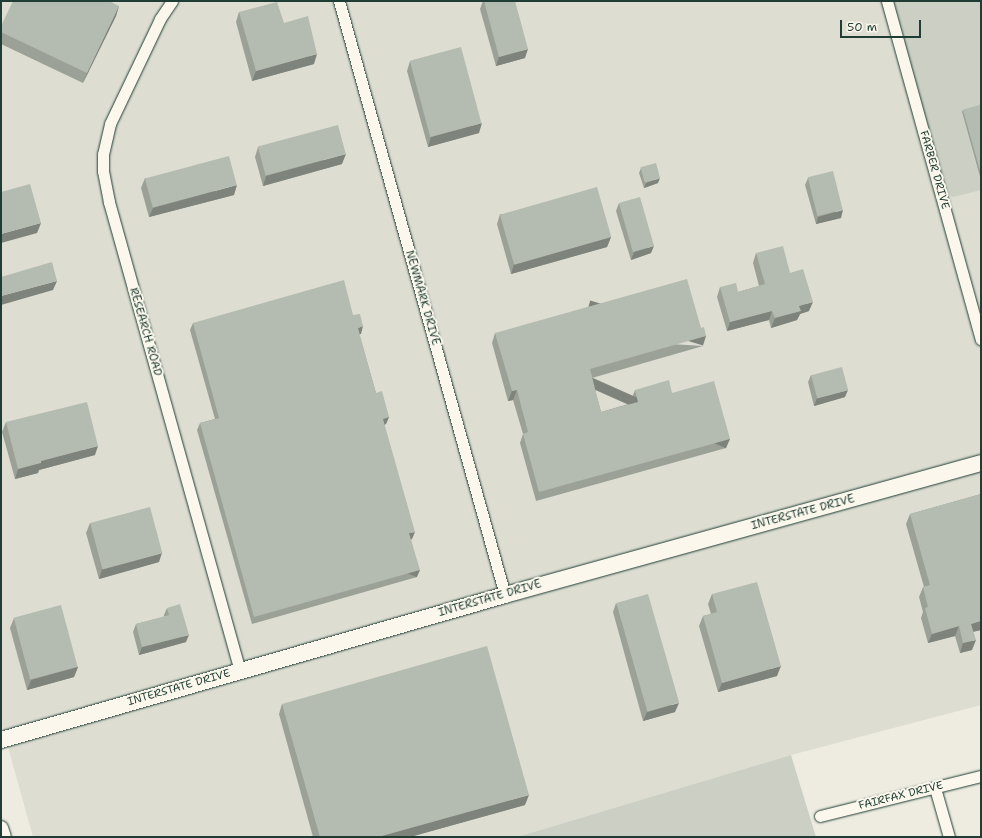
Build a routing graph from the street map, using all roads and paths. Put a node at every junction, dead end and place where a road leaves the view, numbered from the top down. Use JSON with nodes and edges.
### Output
{"nodes":[{"id":1,"x":172,"y":1,"type":"edge"},
{"id":2,"x":339,"y":1,"type":"edge"},
{"id":3,"x":887,"y":1,"type":"edge"},
{"id":4,"x":981,"y":339,"type":"edge"},
{"id":5,"x":981,"y":464,"type":"edge"},
{"id":6,"x":504,"y":595,"type":"junction"},
{"id":7,"x":240,"y":671,"type":"junction"},
{"id":8,"x":1,"y":740,"type":"edge"},
{"id":9,"x":981,"y":776,"type":"edge"},
{"id":10,"x":935,"y":788,"type":"junction"},
{"id":11,"x":820,"y":816,"type":"dead end"},
{"id":12,"x":1,"y":828,"type":"edge"},
{"id":13,"x":4,"y":837,"type":"edge"},
{"id":14,"x":949,"y":837,"type":"edge"}],
"edges":[{"from":1,"to":7,"type":"street","name":"RESEARCH ROAD"},
{"from":2,"to":6,"type":"street","name":"NEWMARK DRIVE"},
{"from":3,"to":4,"type":"street","name":"FARBER DRIVE"},
{"from":5,"to":6,"type":"main road","name":"INTERSTATE DRIVE"},
{"from":6,"to":7,"type":"main road","name":"INTERSTATE DRIVE"},
{"from":7,"to":8,"type":"main road","name":"INTERSTATE DRIVE"},
{"from":9,"to":10,"type":"street","name":"FAIRFAX DRIVE"},
{"from":10,"to":11,"type":"street","name":"FAIRFAX DRIVE"},
{"from":10,"to":14,"type":"street"},
{"from":12,"to":13,"type":"street"}]}
